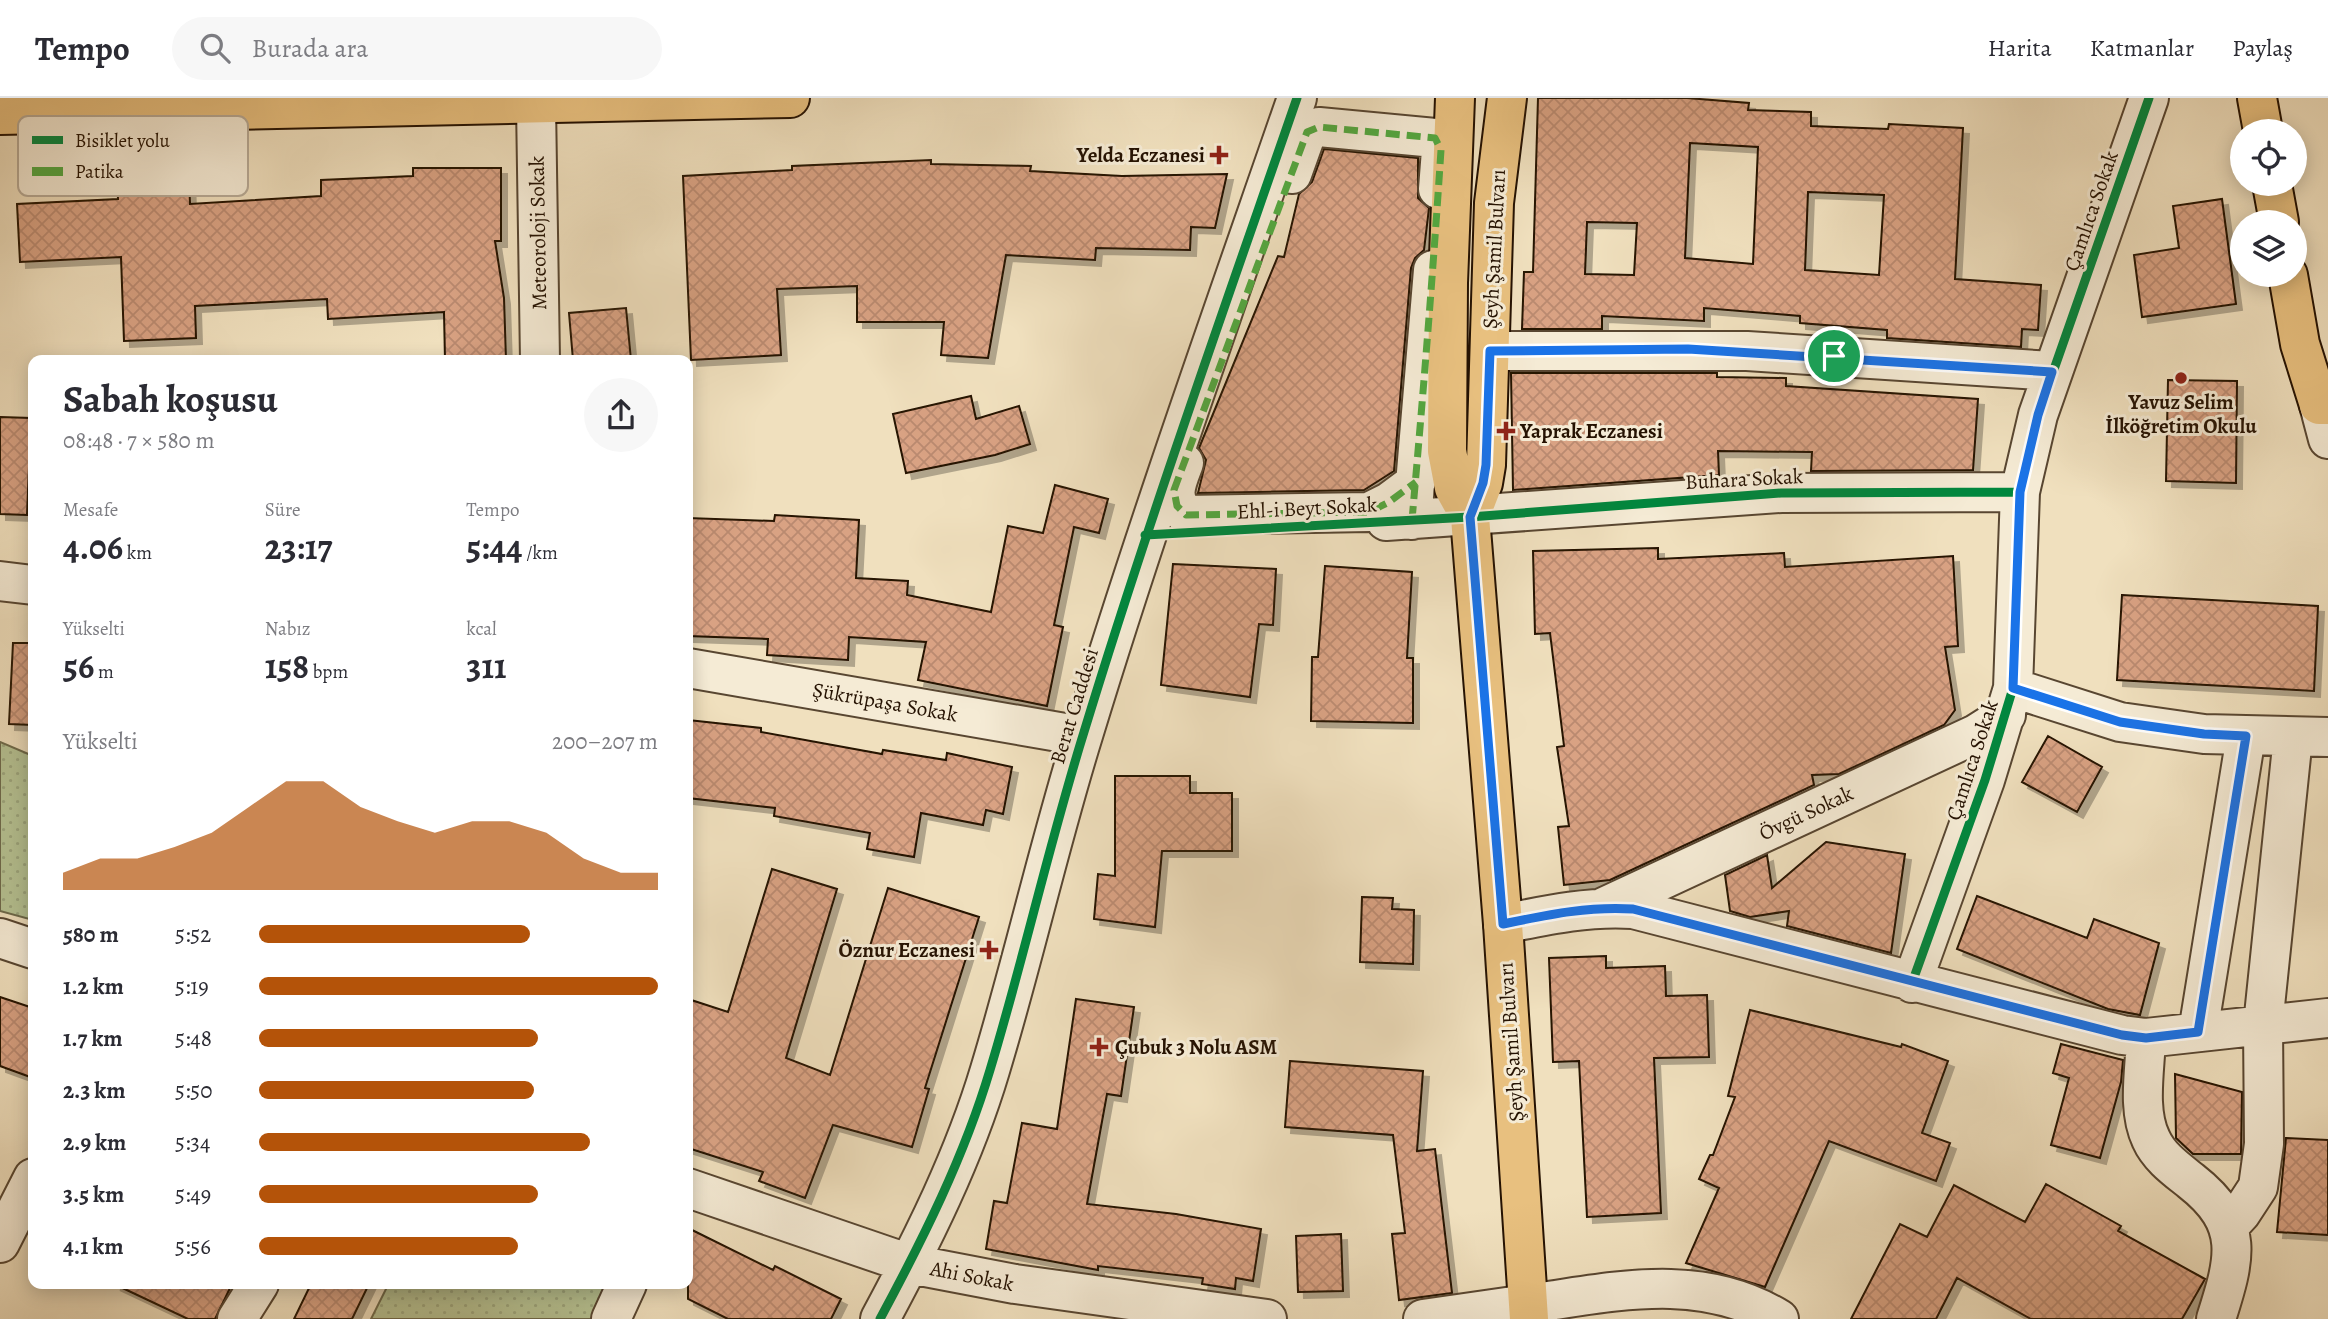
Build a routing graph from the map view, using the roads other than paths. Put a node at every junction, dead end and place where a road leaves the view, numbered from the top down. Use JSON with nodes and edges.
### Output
{"nodes":[{"id":1,"x":790,"y":98,"type":"edge"},
{"id":2,"x":1297,"y":98,"type":"edge"},
{"id":3,"x":1455,"y":98,"type":"edge"},
{"id":4,"x":1507,"y":98,"type":"edge"},
{"id":5,"x":2148,"y":98,"type":"edge"},
{"id":6,"x":2257,"y":98,"type":"edge"},
{"id":7,"x":536,"y":105,"type":"junction"},
{"id":8,"x":0,"y":115,"type":"edge"},
{"id":9,"x":2261,"y":119,"type":"edge"},
{"id":10,"x":2290,"y":287,"type":"edge"},
{"id":11,"x":1490,"y":351,"type":"junction"},
{"id":12,"x":540,"y":355,"type":"edge"},
{"id":13,"x":2052,"y":372,"type":"junction"},
{"id":14,"x":2325,"y":416,"type":"edge"},
{"id":15,"x":1416,"y":482,"type":"junction"},
{"id":16,"x":2020,"y":492,"type":"junction"},
{"id":17,"x":1470,"y":517,"type":"junction"},
{"id":18,"x":1412,"y":520,"type":"junction"},
{"id":19,"x":1145,"y":535,"type":"junction"},
{"id":20,"x":0,"y":581,"type":"edge"},
{"id":21,"x":28,"y":584,"type":"edge"},
{"id":22,"x":693,"y":669,"type":"edge"},
{"id":23,"x":2010,"y":701,"type":"junction"},
{"id":24,"x":1082,"y":736,"type":"junction"},
{"id":25,"x":2246,"y":736,"type":"junction"},
{"id":26,"x":2311,"y":737,"type":"edge"},
{"id":27,"x":1604,"y":907,"type":"junction"},
{"id":28,"x":1503,"y":924,"type":"junction"},
{"id":29,"x":0,"y":938,"type":"edge"},
{"id":30,"x":28,"y":947,"type":"edge"},
{"id":31,"x":1912,"y":983,"type":"junction"},
{"id":32,"x":2328,"y":1018,"type":"edge"},
{"id":33,"x":2263,"y":1025,"type":"junction"},
{"id":34,"x":2198,"y":1032,"type":"junction"},
{"id":35,"x":2146,"y":1038,"type":"junction"},
{"id":36,"x":28,"y":1188,"type":"edge"},
{"id":37,"x":693,"y":1190,"type":"edge"},
{"id":38,"x":2229,"y":1226,"type":"junction"},
{"id":39,"x":0,"y":1243,"type":"edge"},
{"id":40,"x":910,"y":1264,"type":"junction"},
{"id":41,"x":256,"y":1289,"type":"edge"},
{"id":42,"x":625,"y":1289,"type":"edge"},
{"id":43,"x":1528,"y":1311,"type":"edge"},
{"id":44,"x":237,"y":1319,"type":"edge"},
{"id":45,"x":611,"y":1319,"type":"edge"},
{"id":46,"x":880,"y":1319,"type":"edge"},
{"id":47,"x":1267,"y":1319,"type":"edge"},
{"id":48,"x":1423,"y":1319,"type":"edge"},
{"id":49,"x":1779,"y":1319,"type":"edge"},
{"id":50,"x":2216,"y":1319,"type":"edge"}],
"edges":[{"from":1,"to":7,"type":"main road"},
{"from":2,"to":19,"type":"street","name":"Berat Caddesi"},
{"from":3,"to":17,"type":"main road"},
{"from":4,"to":11,"type":"main road","name":"Şeyh Şamil Bulvarı"},
{"from":5,"to":13,"type":"street","name":"Çamlıca Sokak"},
{"from":6,"to":9,"type":"main road"},
{"from":7,"to":8,"type":"main road"},
{"from":7,"to":12,"type":"street","name":"Meteoroloji Sokak"},
{"from":10,"to":14,"type":"main road"},
{"from":11,"to":13,"type":"street"},
{"from":11,"to":17,"type":"main road","name":"Şeyh Şamil Bulvarı"},
{"from":13,"to":16,"type":"street","name":"Çamlıca Sokak"},
{"from":15,"to":15,"type":"street"},
{"from":15,"to":18,"type":"street"},
{"from":16,"to":17,"type":"street","name":"Buhara Sokak"},
{"from":16,"to":23,"type":"street","name":"Çamlıca Sokak"},
{"from":17,"to":18,"type":"street","name":"Ehl-i Beyt Sokak"},
{"from":17,"to":28,"type":"main road","name":"Şeyh Şamil Bulvarı"},
{"from":18,"to":19,"type":"street","name":"Ehl-i Beyt Sokak"},
{"from":19,"to":24,"type":"street","name":"Berat Caddesi"},
{"from":20,"to":21,"type":"street"},
{"from":22,"to":24,"type":"street","name":"Şükrüpaşa Sokak"},
{"from":23,"to":25,"type":"street"},
{"from":23,"to":27,"type":"street","name":"Övgü Sokak"},
{"from":23,"to":31,"type":"street","name":"Çamlıca Sokak"},
{"from":24,"to":40,"type":"street","name":"Berat Caddesi"},
{"from":25,"to":26,"type":"street"},
{"from":25,"to":34,"type":"street"},
{"from":26,"to":33,"type":"street"},
{"from":27,"to":28,"type":"street"},
{"from":27,"to":31,"type":"street"},
{"from":28,"to":43,"type":"main road","name":"Şeyh Şamil Bulvarı"},
{"from":29,"to":30,"type":"street"},
{"from":31,"to":35,"type":"street"},
{"from":32,"to":33,"type":"street"},
{"from":33,"to":34,"type":"street"},
{"from":33,"to":38,"type":"street"},
{"from":34,"to":35,"type":"street"},
{"from":35,"to":38,"type":"street"},
{"from":36,"to":39,"type":"street"},
{"from":37,"to":40,"type":"street","name":"Ahi Sokak"},
{"from":38,"to":50,"type":"street"},
{"from":40,"to":46,"type":"street","name":"Berat Caddesi"},
{"from":40,"to":47,"type":"street","name":"Ahi Sokak"},
{"from":41,"to":44,"type":"street"},
{"from":42,"to":45,"type":"street"},
{"from":43,"to":48,"type":"street"},
{"from":43,"to":49,"type":"street"}]}
